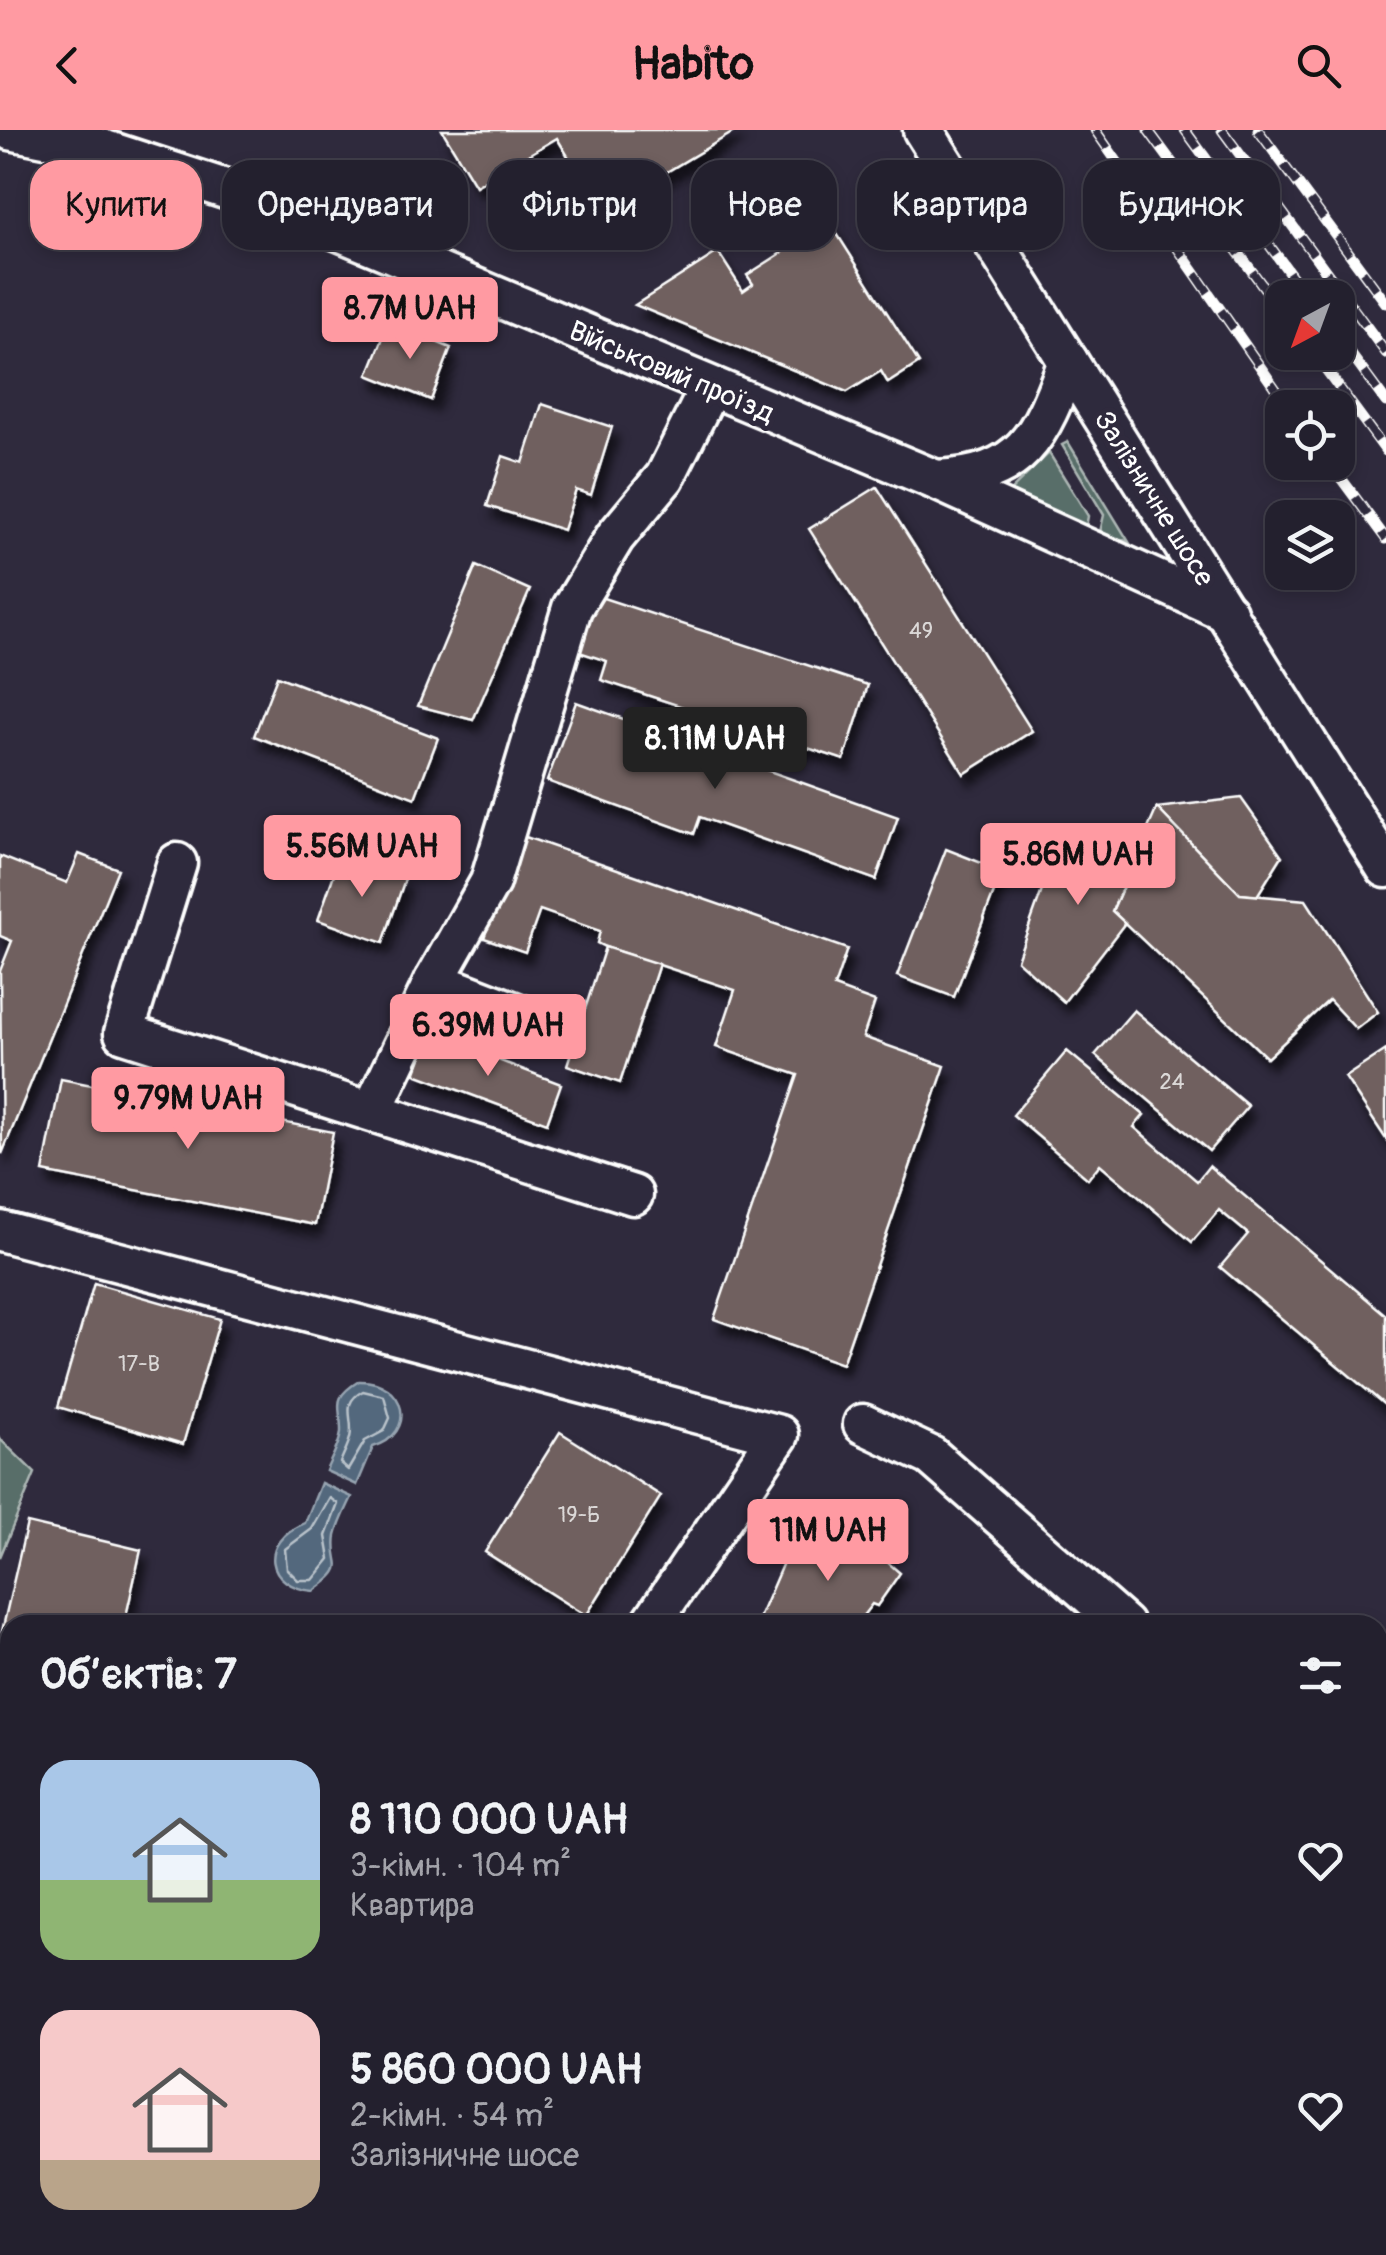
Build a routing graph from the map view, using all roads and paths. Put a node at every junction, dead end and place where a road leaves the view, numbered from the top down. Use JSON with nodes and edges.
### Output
{"nodes":[{"id":1,"x":10,"y":130,"type":"edge"},
{"id":2,"x":923,"y":130,"type":"edge"},
{"id":3,"x":1068,"y":361,"type":"junction"},
{"id":4,"x":710,"y":388,"type":"junction"},
{"id":5,"x":936,"y":480,"type":"junction"},
{"id":6,"x":1227,"y":612,"type":"junction"},
{"id":7,"x":177,"y":864,"type":"dead end"},
{"id":8,"x":1386,"y":868,"type":"edge"},
{"id":9,"x":434,"y":981,"type":"junction"},
{"id":10,"x":553,"y":1027,"type":"dead end"},
{"id":11,"x":373,"y":1109,"type":"junction"},
{"id":12,"x":633,"y":1196,"type":"dead end"},
{"id":13,"x":0,"y":1231,"type":"edge"},
{"id":14,"x":863,"y":1424,"type":"dead end"},
{"id":15,"x":657,"y":1615,"type":"edge"},
{"id":16,"x":1113,"y":1615,"type":"edge"}],
"edges":[{"from":1,"to":4,"type":"street","name":"Військовий проїзд"},
{"from":2,"to":3,"type":"street","name":"Залізничне шосе"},
{"from":3,"to":5,"type":"street","name":"Військовий проїзд"},
{"from":3,"to":6,"type":"street","name":"Залізничне шосе"},
{"from":4,"to":5,"type":"street","name":"Військовий проїзд"},
{"from":4,"to":9,"type":"street"},
{"from":5,"to":6,"type":"street","name":"Військовий проїзд"},
{"from":6,"to":8,"type":"street","name":"Залізничне шосе"},
{"from":7,"to":11,"type":"street"},
{"from":9,"to":10,"type":"street"},
{"from":9,"to":11,"type":"street"},
{"from":11,"to":12,"type":"street"},
{"from":13,"to":15,"type":"street"},
{"from":14,"to":16,"type":"street"}]}
